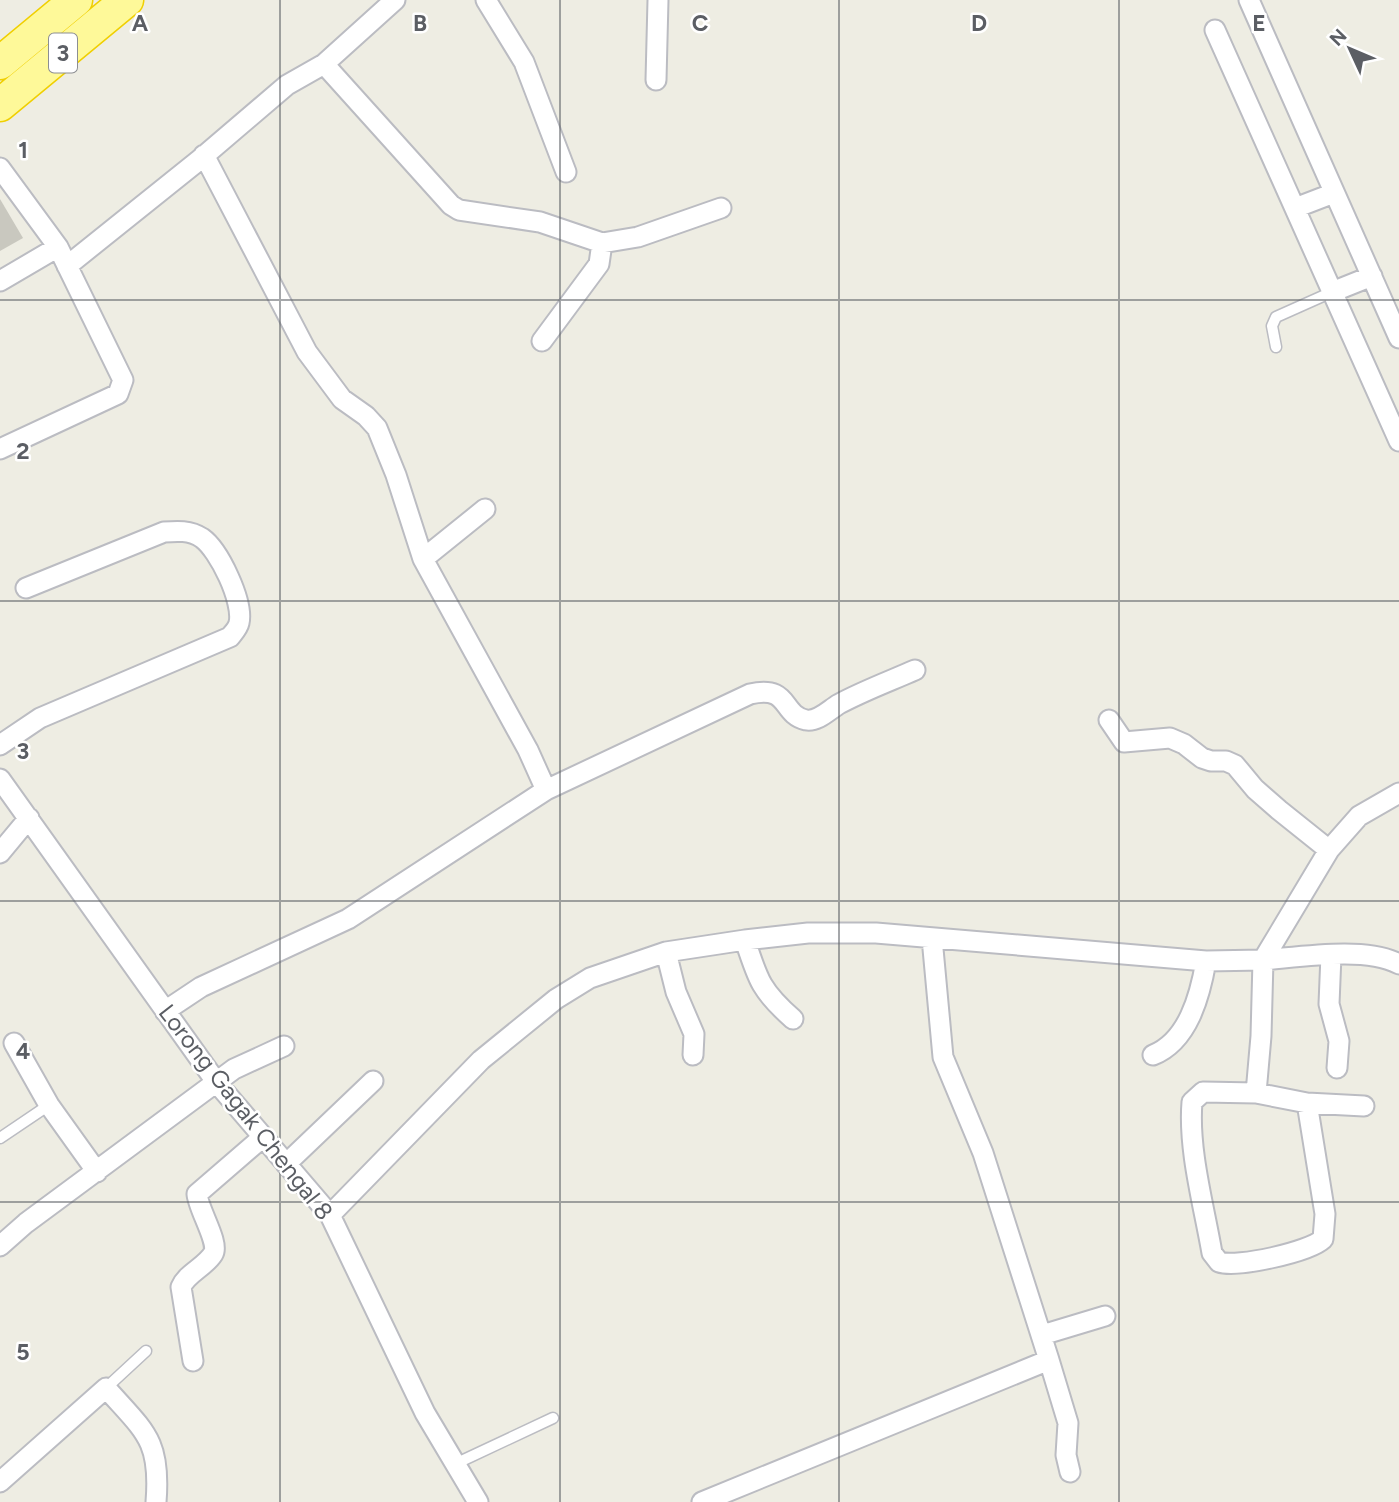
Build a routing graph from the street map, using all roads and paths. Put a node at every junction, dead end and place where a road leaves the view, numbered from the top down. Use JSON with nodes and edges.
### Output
{"nodes":[{"id":1,"x":76,"y":0,"type":"edge"},
{"id":2,"x":127,"y":0,"type":"edge"},
{"id":3,"x":396,"y":0,"type":"edge"},
{"id":4,"x":486,"y":0,"type":"edge"},
{"id":5,"x":658,"y":0,"type":"edge"},
{"id":6,"x":1249,"y":0,"type":"edge"},
{"id":7,"x":1214,"y":30,"type":"dead end"},
{"id":8,"x":1,"y":61,"type":"edge"},
{"id":9,"x":324,"y":64,"type":"junction"},
{"id":10,"x":656,"y":80,"type":"dead end"},
{"id":11,"x":0,"y":105,"type":"edge"},
{"id":12,"x":204,"y":155,"type":"junction"},
{"id":13,"x":0,"y":168,"type":"edge"},
{"id":14,"x":566,"y":172,"type":"dead end"},
{"id":15,"x":1334,"y":192,"type":"junction"},
{"id":16,"x":721,"y":208,"type":"dead end"},
{"id":17,"x":1294,"y":208,"type":"junction"},
{"id":18,"x":602,"y":243,"type":"junction"},
{"id":19,"x":58,"y":247,"type":"junction"},
{"id":20,"x":67,"y":266,"type":"junction"},
{"id":21,"x":1372,"y":276,"type":"junction"},
{"id":22,"x":0,"y":281,"type":"edge"},
{"id":23,"x":1332,"y":292,"type":"junction"},
{"id":24,"x":1399,"y":338,"type":"edge"},
{"id":25,"x":542,"y":341,"type":"dead end"},
{"id":26,"x":1276,"y":347,"type":"dead end"},
{"id":27,"x":1399,"y":442,"type":"edge"},
{"id":28,"x":0,"y":449,"type":"edge"},
{"id":29,"x":485,"y":509,"type":"dead end"},
{"id":30,"x":423,"y":559,"type":"junction"},
{"id":31,"x":26,"y":588,"type":"dead end"},
{"id":32,"x":915,"y":670,"type":"dead end"},
{"id":33,"x":1109,"y":720,"type":"dead end"},
{"id":34,"x":0,"y":745,"type":"edge"},
{"id":35,"x":0,"y":779,"type":"edge"},
{"id":36,"x":545,"y":790,"type":"junction"},
{"id":37,"x":1399,"y":793,"type":"edge"},
{"id":38,"x":29,"y":818,"type":"junction"},
{"id":39,"x":1329,"y":850,"type":"junction"},
{"id":40,"x":0,"y":853,"type":"edge"},
{"id":41,"x":932,"y":938,"type":"junction"},
{"id":42,"x":745,"y":940,"type":"junction"},
{"id":43,"x":666,"y":952,"type":"junction"},
{"id":44,"x":1331,"y":955,"type":"junction"},
{"id":45,"x":1206,"y":961,"type":"junction"},
{"id":46,"x":1263,"y":961,"type":"junction"},
{"id":47,"x":1399,"y":964,"type":"edge"},
{"id":48,"x":165,"y":1010,"type":"junction"},
{"id":49,"x":793,"y":1020,"type":"dead end"},
{"id":50,"x":14,"y":1044,"type":"dead end"},
{"id":51,"x":284,"y":1046,"type":"dead end"},
{"id":52,"x":694,"y":1055,"type":"dead end"},
{"id":53,"x":1153,"y":1055,"type":"dead end"},
{"id":54,"x":1337,"y":1068,"type":"dead end"},
{"id":55,"x":373,"y":1081,"type":"dead end"},
{"id":56,"x":217,"y":1083,"type":"junction"},
{"id":57,"x":1256,"y":1093,"type":"junction"},
{"id":58,"x":1307,"y":1103,"type":"junction"},
{"id":59,"x":49,"y":1105,"type":"junction"},
{"id":60,"x":1364,"y":1106,"type":"dead end"},
{"id":61,"x":263,"y":1137,"type":"junction"},
{"id":62,"x":0,"y":1138,"type":"edge"},
{"id":63,"x":286,"y":1164,"type":"junction"},
{"id":64,"x":97,"y":1172,"type":"junction"},
{"id":65,"x":330,"y":1215,"type":"junction"},
{"id":66,"x":0,"y":1247,"type":"edge"},
{"id":67,"x":1105,"y":1316,"type":"dead end"},
{"id":68,"x":1042,"y":1335,"type":"junction"},
{"id":69,"x":146,"y":1351,"type":"dead end"},
{"id":70,"x":1049,"y":1360,"type":"junction"},
{"id":71,"x":192,"y":1361,"type":"dead end"},
{"id":72,"x":106,"y":1388,"type":"junction"},
{"id":73,"x":553,"y":1418,"type":"dead end"},
{"id":74,"x":455,"y":1464,"type":"junction"},
{"id":75,"x":1070,"y":1472,"type":"dead end"},
{"id":76,"x":0,"y":1482,"type":"edge"},
{"id":77,"x":156,"y":1502,"type":"edge"},
{"id":78,"x":478,"y":1502,"type":"edge"},
{"id":79,"x":702,"y":1502,"type":"edge"}],
"edges":[{"from":1,"to":8,"type":"highway","number":"3"},
{"from":2,"to":11,"type":"highway","number":"3"},
{"from":3,"to":9,"type":"street"},
{"from":4,"to":14,"type":"street"},
{"from":5,"to":10,"type":"street"},
{"from":6,"to":15,"type":"street"},
{"from":7,"to":17,"type":"street"},
{"from":9,"to":12,"type":"street"},
{"from":9,"to":18,"type":"street"},
{"from":12,"to":20,"type":"street"},
{"from":12,"to":30,"type":"street"},
{"from":13,"to":19,"type":"street"},
{"from":15,"to":17,"type":"street"},
{"from":15,"to":21,"type":"street"},
{"from":16,"to":18,"type":"street"},
{"from":17,"to":23,"type":"street"},
{"from":18,"to":25,"type":"street"},
{"from":19,"to":20,"type":"street"},
{"from":19,"to":22,"type":"street"},
{"from":20,"to":28,"type":"street"},
{"from":21,"to":23,"type":"street"},
{"from":21,"to":24,"type":"street"},
{"from":23,"to":26,"type":"lane"},
{"from":23,"to":27,"type":"street"},
{"from":29,"to":30,"type":"street"},
{"from":30,"to":36,"type":"street"},
{"from":31,"to":34,"type":"street"},
{"from":32,"to":36,"type":"street"},
{"from":33,"to":39,"type":"street"},
{"from":35,"to":38,"type":"street","name":"Lorong Gagak Chengal 8"},
{"from":36,"to":48,"type":"street"},
{"from":37,"to":39,"type":"street"},
{"from":38,"to":40,"type":"street"},
{"from":38,"to":48,"type":"street","name":"Lorong Gagak Chengal 8"},
{"from":39,"to":46,"type":"street"},
{"from":41,"to":42,"type":"street"},
{"from":41,"to":45,"type":"street"},
{"from":41,"to":68,"type":"street"},
{"from":42,"to":43,"type":"street"},
{"from":42,"to":49,"type":"street"},
{"from":43,"to":52,"type":"street"},
{"from":43,"to":65,"type":"street"},
{"from":44,"to":46,"type":"street"},
{"from":44,"to":47,"type":"street"},
{"from":44,"to":54,"type":"street"},
{"from":45,"to":46,"type":"street"},
{"from":45,"to":53,"type":"street"},
{"from":46,"to":57,"type":"street"},
{"from":48,"to":56,"type":"street","name":"Lorong Gagak Chengal 8"},
{"from":50,"to":59,"type":"street"},
{"from":51,"to":56,"type":"street"},
{"from":55,"to":63,"type":"street"},
{"from":56,"to":61,"type":"street","name":"Lorong Gagak Chengal 8"},
{"from":56,"to":64,"type":"street"},
{"from":57,"to":58,"type":"street"},
{"from":57,"to":58,"type":"street"},
{"from":58,"to":60,"type":"street"},
{"from":59,"to":62,"type":"lane"},
{"from":59,"to":64,"type":"street"},
{"from":61,"to":63,"type":"street","name":"Lorong Gagak Chengal 8"},
{"from":61,"to":71,"type":"street"},
{"from":63,"to":65,"type":"street","name":"Lorong Gagak Chengal 8"},
{"from":64,"to":66,"type":"street"},
{"from":65,"to":74,"type":"street","name":"Lorong Gagak Chengal 8"},
{"from":67,"to":68,"type":"street"},
{"from":68,"to":70,"type":"street"},
{"from":69,"to":72,"type":"lane"},
{"from":70,"to":75,"type":"street"},
{"from":70,"to":79,"type":"street"},
{"from":72,"to":76,"type":"street"},
{"from":72,"to":77,"type":"street"},
{"from":73,"to":74,"type":"lane"},
{"from":74,"to":78,"type":"street","name":"Lorong Gagak Chengal 8"}]}
